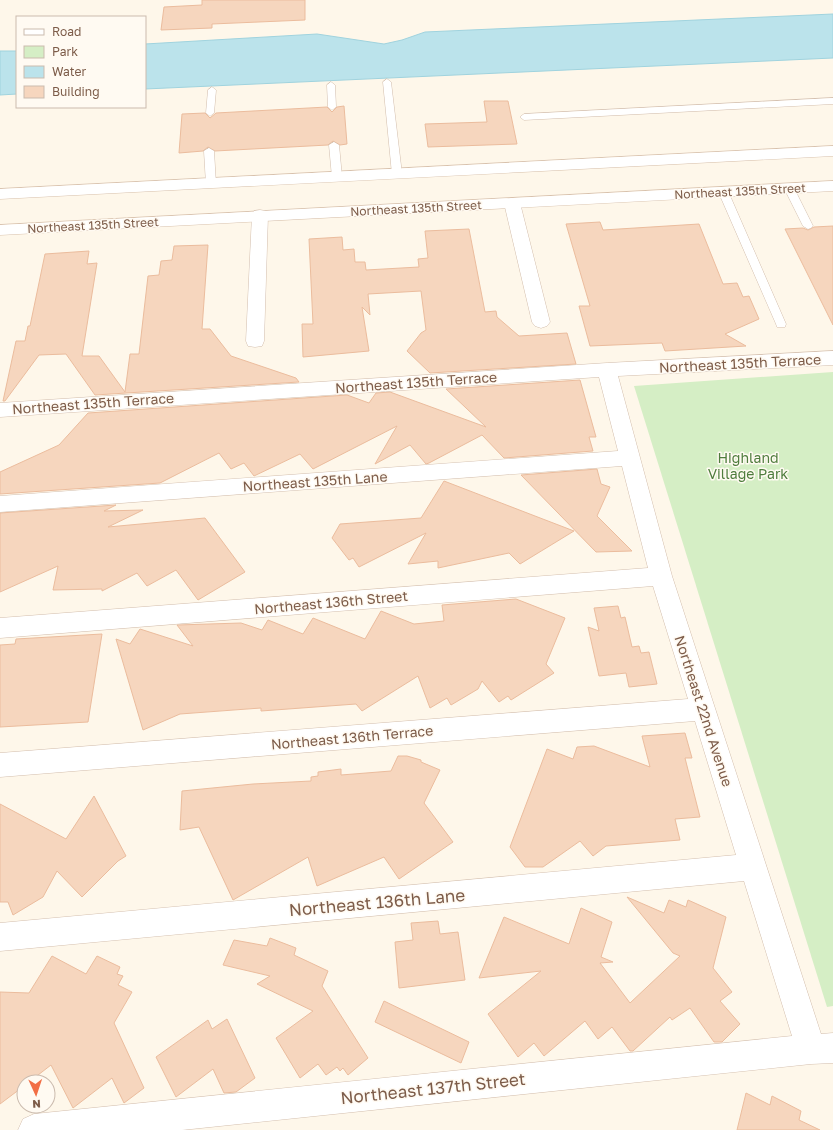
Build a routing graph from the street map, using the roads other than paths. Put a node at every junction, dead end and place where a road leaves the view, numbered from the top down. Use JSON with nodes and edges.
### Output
{"nodes":[{"id":1,"x":387,"y":82,"type":"dead end"},
{"id":2,"x":331,"y":85,"type":"dead end"},
{"id":3,"x":212,"y":90,"type":"dead end"},
{"id":4,"x":833,"y":101,"type":"edge"},
{"id":5,"x":332,"y":107,"type":"dead end"},
{"id":6,"x":210,"y":113,"type":"dead end"},
{"id":7,"x":524,"y":117,"type":"dead end"},
{"id":8,"x":334,"y":145,"type":"dead end"},
{"id":9,"x":209,"y":151,"type":"dead end"},
{"id":10,"x":833,"y":151,"type":"edge"},
{"id":11,"x":398,"y":174,"type":"junction"},
{"id":12,"x":337,"y":177,"type":"junction"},
{"id":13,"x":211,"y":184,"type":"junction"},
{"id":14,"x":833,"y":186,"type":"edge"},
{"id":15,"x":483,"y":187,"type":"junction"},
{"id":16,"x":788,"y":188,"type":"junction"},
{"id":17,"x":723,"y":191,"type":"junction"},
{"id":18,"x":0,"y":194,"type":"edge"},
{"id":19,"x":512,"y":202,"type":"junction"},
{"id":20,"x":260,"y":215,"type":"junction"},
{"id":21,"x":808,"y":226,"type":"dead end"},
{"id":22,"x":0,"y":230,"type":"edge"},
{"id":23,"x":541,"y":322,"type":"dead end"},
{"id":24,"x":781,"y":324,"type":"dead end"},
{"id":25,"x":256,"y":341,"type":"dead end"},
{"id":26,"x":833,"y":358,"type":"edge"},
{"id":27,"x":606,"y":370,"type":"junction"},
{"id":28,"x":0,"y":410,"type":"edge"},
{"id":29,"x":631,"y":458,"type":"junction"},
{"id":30,"x":0,"y":504,"type":"edge"},
{"id":31,"x":661,"y":576,"type":"junction"},
{"id":32,"x":0,"y":628,"type":"edge"},
{"id":33,"x":703,"y":709,"type":"junction"},
{"id":34,"x":0,"y":765,"type":"edge"},
{"id":35,"x":754,"y":867,"type":"junction"},
{"id":36,"x":0,"y":937,"type":"edge"},
{"id":37,"x":822,"y":1049,"type":"edge"},
{"id":38,"x":34,"y":1130,"type":"edge"}],
"edges":[{"from":1,"to":11,"type":"lane"},
{"from":2,"to":5,"type":"lane"},
{"from":3,"to":6,"type":"lane"},
{"from":4,"to":7,"type":"lane"},
{"from":8,"to":12,"type":"lane"},
{"from":9,"to":13,"type":"lane"},
{"from":10,"to":15,"type":"street","name":"Northeast 135th Street"},
{"from":11,"to":12,"type":"street","name":"Northeast 135th Street"},
{"from":11,"to":15,"type":"street","name":"Northeast 135th Street"},
{"from":12,"to":13,"type":"street","name":"Northeast 135th Street"},
{"from":13,"to":18,"type":"street","name":"Northeast 135th Street"},
{"from":14,"to":16,"type":"street","name":"Northeast 135th Street"},
{"from":15,"to":19,"type":"street","name":"Northeast 135th Street"},
{"from":15,"to":20,"type":"street","name":"Northeast 135th Street"},
{"from":16,"to":17,"type":"street","name":"Northeast 135th Street"},
{"from":16,"to":21,"type":"lane"},
{"from":17,"to":19,"type":"street","name":"Northeast 135th Street"},
{"from":17,"to":24,"type":"lane"},
{"from":19,"to":23,"type":"street"},
{"from":20,"to":22,"type":"street","name":"Northeast 135th Street"},
{"from":20,"to":25,"type":"street"},
{"from":26,"to":27,"type":"street","name":"Northeast 135th Terrace"},
{"from":27,"to":28,"type":"street","name":"Northeast 135th Terrace"},
{"from":27,"to":29,"type":"street","name":"Northeast 22nd Avenue"},
{"from":29,"to":30,"type":"street","name":"Northeast 135th Lane"},
{"from":29,"to":31,"type":"street","name":"Northeast 22nd Avenue"},
{"from":31,"to":32,"type":"street","name":"Northeast 136th Street"},
{"from":31,"to":33,"type":"street","name":"Northeast 22nd Avenue"},
{"from":33,"to":34,"type":"street","name":"Northeast 136th Terrace"},
{"from":33,"to":35,"type":"street","name":"Northeast 22nd Avenue"},
{"from":35,"to":36,"type":"street","name":"Northeast 136th Lane"},
{"from":35,"to":37,"type":"street","name":"Northeast 22nd Avenue"},
{"from":37,"to":38,"type":"street","name":"Northeast 137th Street"}]}
